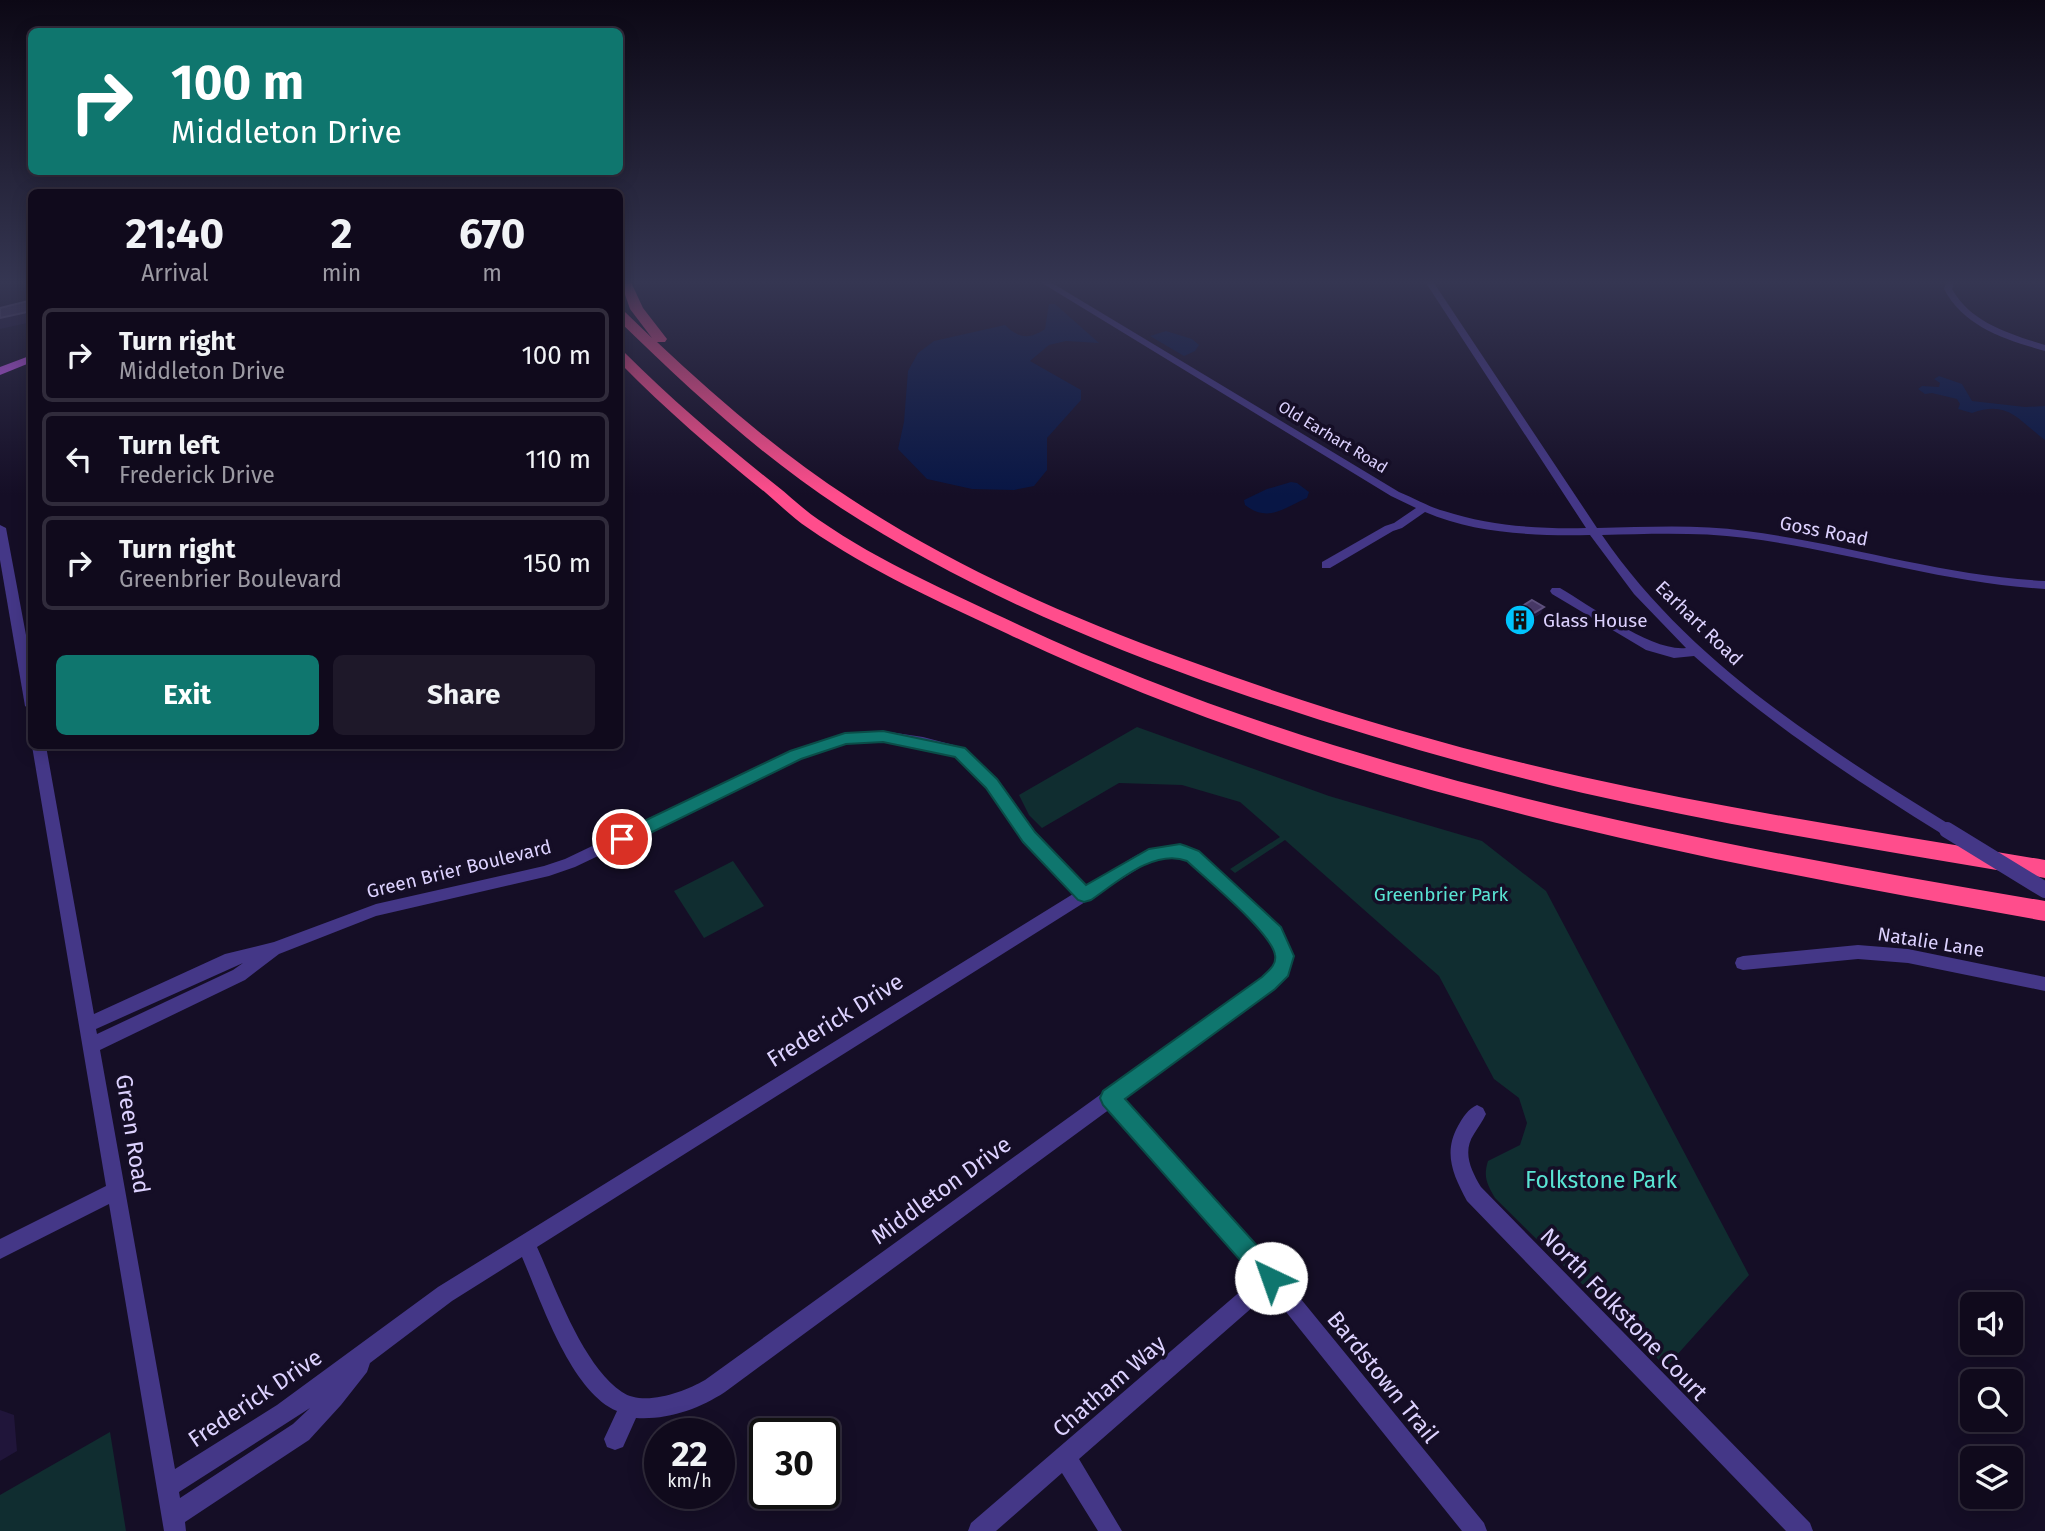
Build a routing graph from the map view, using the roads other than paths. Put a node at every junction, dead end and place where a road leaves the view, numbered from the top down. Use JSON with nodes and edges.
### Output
{"nodes":[{"id":1,"x":660,"y":351,"type":"edge"},
{"id":2,"x":673,"y":351,"type":"edge"},
{"id":3,"x":1160,"y":351,"type":"edge"},
{"id":4,"x":1475,"y":351,"type":"edge"},
{"id":5,"x":623,"y":359,"type":"edge"},
{"id":6,"x":28,"y":360,"type":"edge"},
{"id":7,"x":0,"y":370,"type":"edge"},
{"id":8,"x":623,"y":375,"type":"edge"},
{"id":9,"x":722,"y":408,"type":"junction"},
{"id":10,"x":1418,"y":506,"type":"junction"},
{"id":11,"x":816,"y":527,"type":"junction"},
{"id":12,"x":0,"y":528,"type":"edge"},
{"id":13,"x":1594,"y":532,"type":"junction"},
{"id":14,"x":1326,"y":565,"type":"dead end"},
{"id":15,"x":2045,"y":585,"type":"edge"},
{"id":16,"x":1556,"y":591,"type":"dead end"},
{"id":17,"x":1697,"y":651,"type":"junction"},
{"id":18,"x":28,"y":684,"type":"edge"},
{"id":19,"x":40,"y":749,"type":"edge"},
{"id":20,"x":2045,"y":869,"type":"edge"},
{"id":21,"x":2045,"y":890,"type":"edge"},
{"id":22,"x":1084,"y":895,"type":"junction"},
{"id":23,"x":2045,"y":911,"type":"edge"},
{"id":24,"x":276,"y":948,"type":"junction"},
{"id":25,"x":1743,"y":963,"type":"dead end"},
{"id":26,"x":1268,"y":983,"type":"joint"},
{"id":27,"x":2045,"y":984,"type":"edge"},
{"id":28,"x":87,"y":1025,"type":"junction"},
{"id":29,"x":92,"y":1045,"type":"junction"},
{"id":30,"x":1111,"y":1098,"type":"junction"},
{"id":31,"x":1477,"y":1114,"type":"dead end"},
{"id":32,"x":115,"y":1191,"type":"junction"},
{"id":33,"x":526,"y":1244,"type":"junction"},
{"id":34,"x":0,"y":1249,"type":"edge"},
{"id":35,"x":1271,"y":1278,"type":"junction"},
{"id":36,"x":371,"y":1351,"type":"junction"},
{"id":37,"x":630,"y":1407,"type":"junction"},
{"id":38,"x":615,"y":1439,"type":"dead end"},
{"id":39,"x":1066,"y":1459,"type":"junction"},
{"id":40,"x":167,"y":1487,"type":"junction"},
{"id":41,"x":173,"y":1524,"type":"edge"},
{"id":42,"x":979,"y":1531,"type":"edge"},
{"id":43,"x":1111,"y":1531,"type":"edge"},
{"id":44,"x":1476,"y":1531,"type":"edge"},
{"id":45,"x":1802,"y":1531,"type":"edge"}],
"edges":[{"from":1,"to":9,"type":"highway"},
{"from":2,"to":9,"type":"highway"},
{"from":3,"to":10,"type":"street","name":"Old Earhart Road"},
{"from":4,"to":13,"type":"street","name":"Earhart Road"},
{"from":5,"to":11,"type":"highway"},
{"from":6,"to":7,"type":"main road"},
{"from":8,"to":11,"type":"highway"},
{"from":9,"to":20,"type":"highway"},
{"from":10,"to":13,"type":"street","name":"Old Earhart Road"},
{"from":10,"to":14,"type":"street"},
{"from":11,"to":23,"type":"highway"},
{"from":12,"to":18,"type":"street"},
{"from":13,"to":15,"type":"street","name":"Goss Road"},
{"from":13,"to":17,"type":"street","name":"Earhart Road"},
{"from":16,"to":17,"type":"street"},
{"from":17,"to":21,"type":"street","name":"Earhart Road","bridge":true},
{"from":19,"to":28,"type":"street","name":"Green Road"},
{"from":22,"to":24,"type":"street","name":"Green Brier Boulevard"},
{"from":22,"to":26,"type":"street","name":"Frederick Drive"},
{"from":22,"to":33,"type":"street","name":"Frederick Drive"},
{"from":24,"to":28,"type":"street","name":"Green Brier Boulevard"},
{"from":24,"to":29,"type":"street","name":"Green Brier Boulevard"},
{"from":25,"to":27,"type":"street","name":"Natalie Lane"},
{"from":26,"to":30,"type":"street","name":"Middleton Drive"},
{"from":28,"to":29,"type":"street","name":"Green Road"},
{"from":29,"to":32,"type":"street","name":"Green Road"},
{"from":30,"to":35,"type":"street","name":"Bardstown Trail"},
{"from":30,"to":37,"type":"street","name":"Middleton Drive"},
{"from":31,"to":45,"type":"street","name":"North Folkstone Court"},
{"from":32,"to":34,"type":"street"},
{"from":32,"to":40,"type":"street","name":"Green Road"},
{"from":33,"to":36,"type":"street","name":"Frederick Drive"},
{"from":33,"to":37,"type":"street"},
{"from":35,"to":39,"type":"street","name":"Chatham Way"},
{"from":35,"to":44,"type":"street","name":"Bardstown Trail"},
{"from":36,"to":40,"type":"street","name":"Frederick Drive"},
{"from":36,"to":41,"type":"street","name":"Frederick Drive"},
{"from":37,"to":38,"type":"street"},
{"from":39,"to":42,"type":"street","name":"Chatham Way"},
{"from":39,"to":43,"type":"street"},
{"from":40,"to":41,"type":"street","name":"Green Road"}]}
